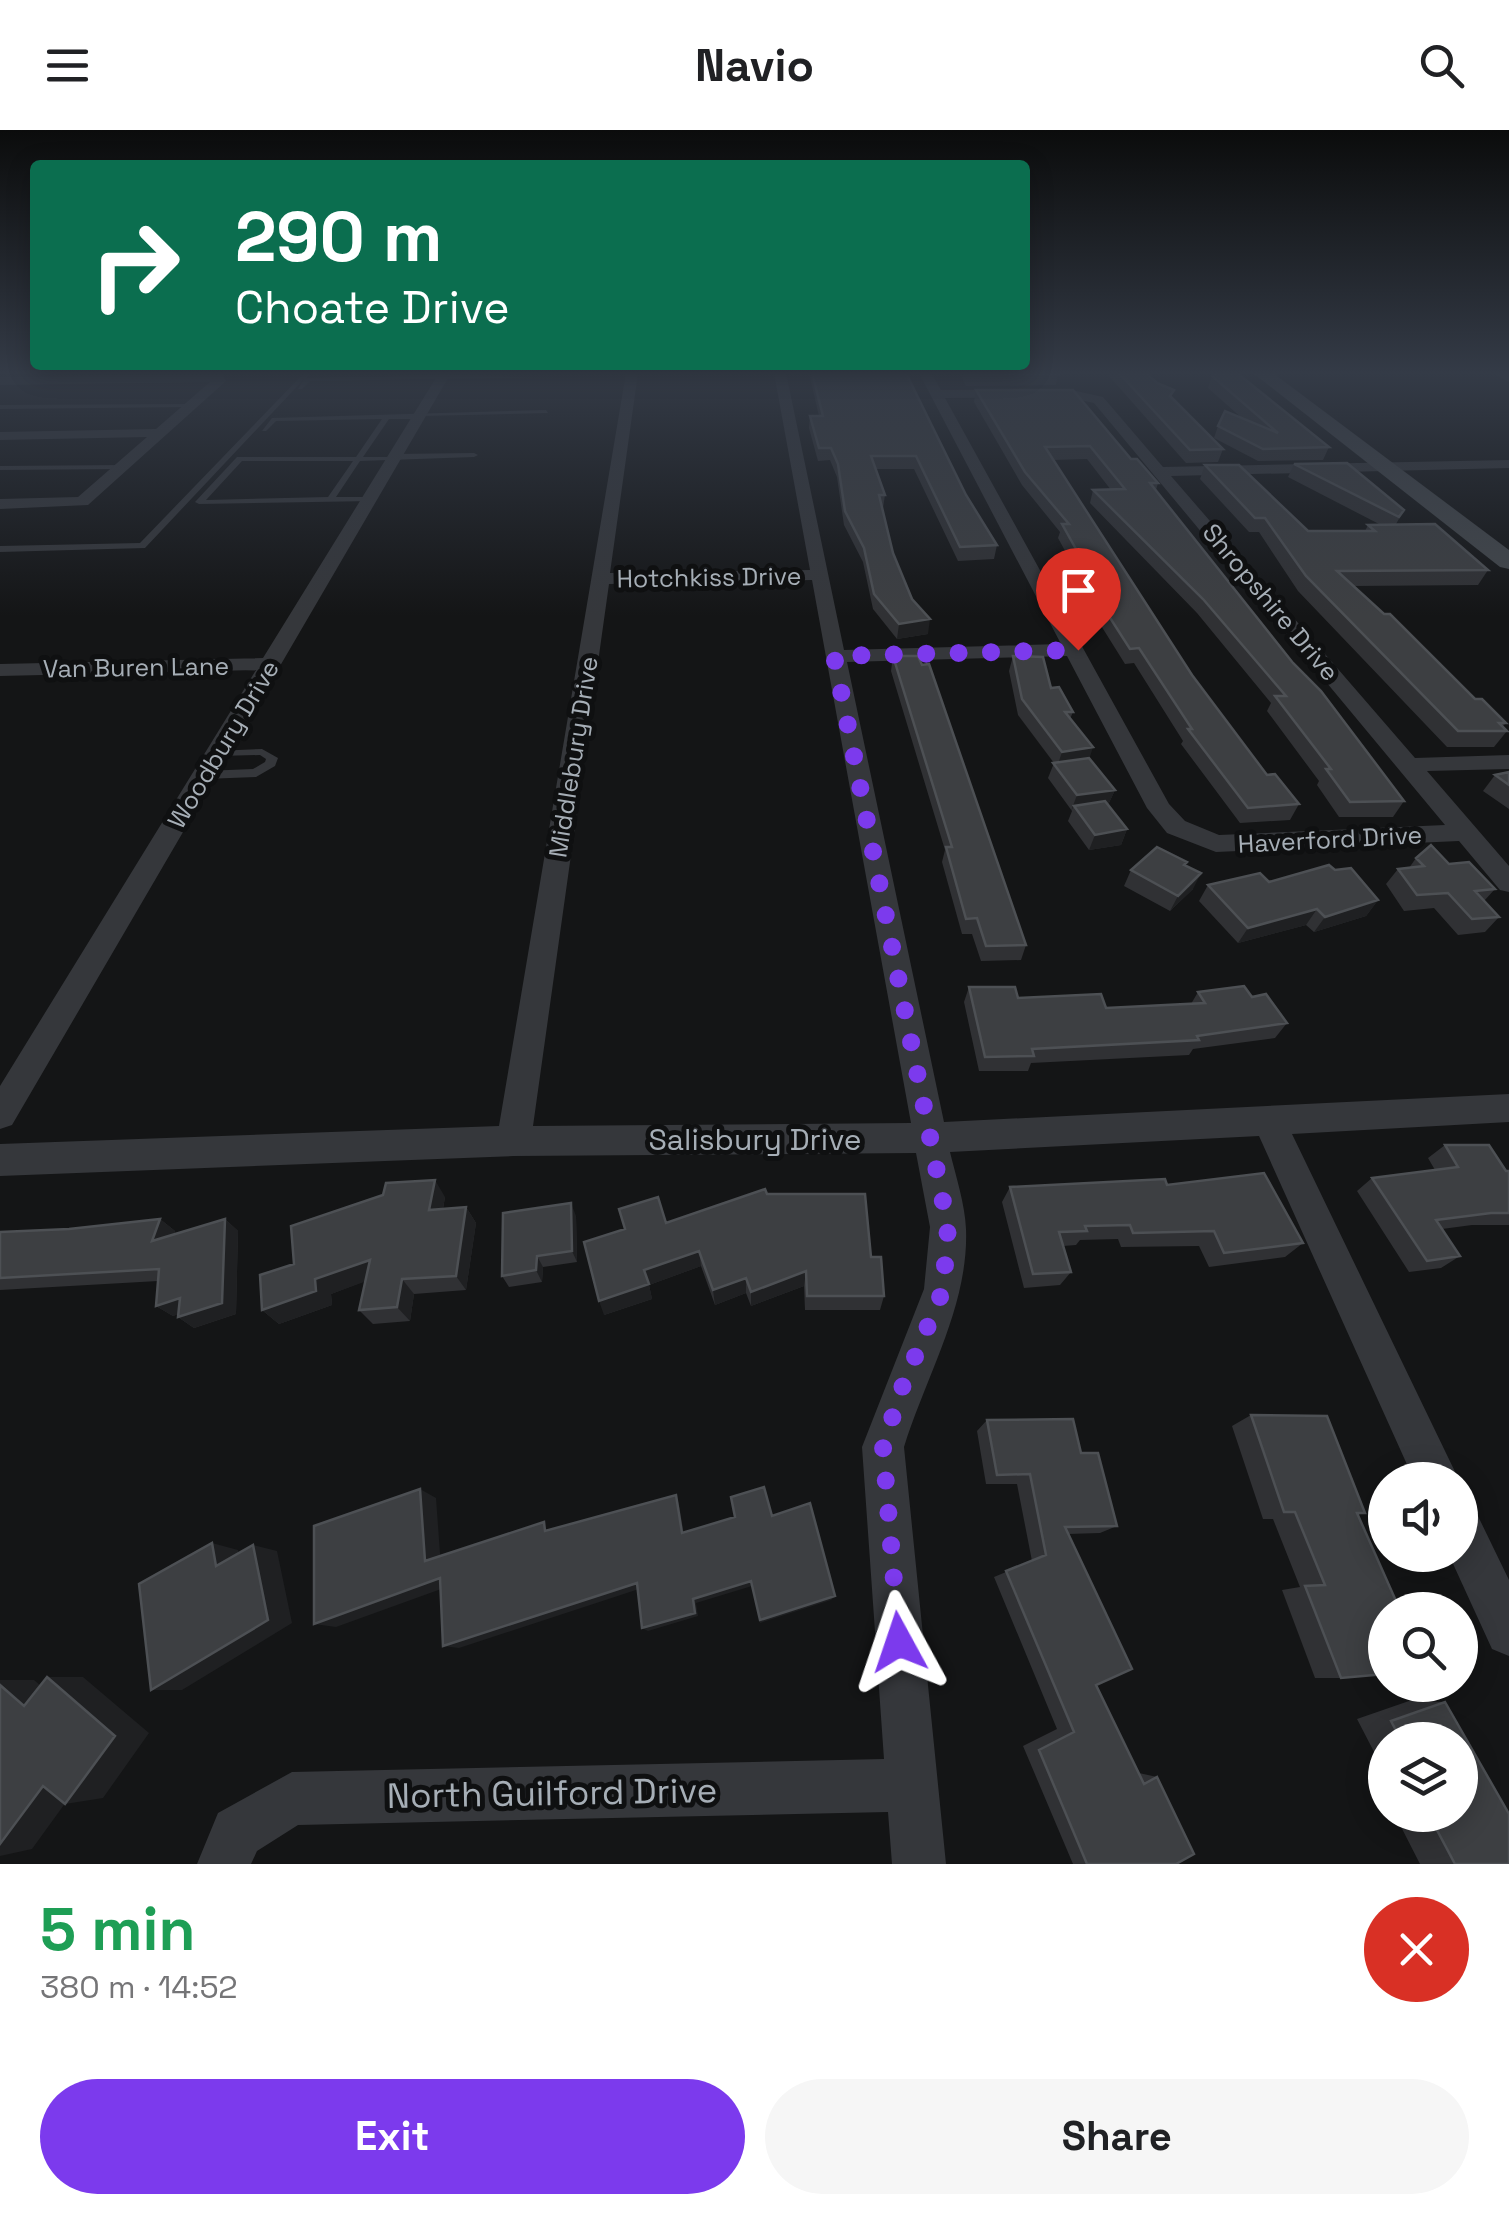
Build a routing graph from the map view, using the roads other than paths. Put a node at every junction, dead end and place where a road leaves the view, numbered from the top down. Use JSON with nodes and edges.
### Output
{"nodes":[{"id":1,"x":136,"y":454,"type":"edge"},
{"id":2,"x":230,"y":454,"type":"edge"},
{"id":3,"x":299,"y":454,"type":"edge"},
{"id":4,"x":619,"y":454,"type":"edge"},
{"id":5,"x":795,"y":454,"type":"edge"},
{"id":6,"x":971,"y":454,"type":"edge"},
{"id":7,"x":1145,"y":454,"type":"edge"},
{"id":8,"x":1370,"y":454,"type":"edge"},
{"id":9,"x":364,"y":455,"type":"junction"},
{"id":10,"x":395,"y":455,"type":"junction"},
{"id":11,"x":474,"y":455,"type":"dead end"},
{"id":12,"x":1509,"y":464,"type":"edge"},
{"id":13,"x":122,"y":466,"type":"junction"},
{"id":14,"x":1386,"y":466,"type":"junction"},
{"id":15,"x":0,"y":468,"type":"edge"},
{"id":16,"x":1162,"y":472,"type":"junction"},
{"id":17,"x":330,"y":500,"type":"junction"},
{"id":18,"x":369,"y":500,"type":"junction"},
{"id":19,"x":0,"y":504,"type":"edge"},
{"id":20,"x":0,"y":549,"type":"edge"},
{"id":21,"x":1509,"y":562,"type":"edge"},
{"id":22,"x":818,"y":575,"type":"junction"},
{"id":23,"x":600,"y":580,"type":"junction"},
{"id":24,"x":1078,"y":650,"type":"junction"},
{"id":25,"x":834,"y":656,"type":"junction"},
{"id":26,"x":272,"y":664,"type":"junction"},
{"id":27,"x":0,"y":670,"type":"edge"},
{"id":28,"x":218,"y":753,"type":"junction"},
{"id":29,"x":1509,"y":762,"type":"edge"},
{"id":30,"x":1409,"y":765,"type":"junction"},
{"id":31,"x":204,"y":775,"type":"junction"},
{"id":32,"x":1467,"y":832,"type":"junction"},
{"id":33,"x":1509,"y":883,"type":"edge"},
{"id":34,"x":1509,"y":1108,"type":"edge"},
{"id":35,"x":0,"y":1115,"type":"edge"},
{"id":36,"x":1268,"y":1121,"type":"junction"},
{"id":37,"x":932,"y":1138,"type":"junction"},
{"id":38,"x":514,"y":1141,"type":"junction"},
{"id":39,"x":0,"y":1160,"type":"edge"},
{"id":40,"x":1429,"y":1462,"type":"edge"},
{"id":41,"x":1478,"y":1566,"type":"edge"},
{"id":42,"x":1509,"y":1632,"type":"edge"},
{"id":43,"x":912,"y":1785,"type":"junction"},
{"id":44,"x":224,"y":1864,"type":"edge"},
{"id":45,"x":920,"y":1864,"type":"edge"}],
"edges":[{"from":1,"to":13,"type":"street"},
{"from":2,"to":20,"type":"lane"},
{"from":3,"to":9,"type":"lane"},
{"from":4,"to":23,"type":"street","name":"Middlebury Drive"},
{"from":5,"to":22,"type":"street"},
{"from":6,"to":24,"type":"street","name":"Haverford Drive"},
{"from":7,"to":16,"type":"street","name":"Shropshire Drive"},
{"from":8,"to":14,"type":"street"},
{"from":9,"to":10,"type":"lane"},
{"from":9,"to":17,"type":"lane"},
{"from":9,"to":17,"type":"lane"},
{"from":10,"to":11,"type":"lane"},
{"from":10,"to":18,"type":"street","name":"Woodbury Drive"},
{"from":12,"to":14,"type":"street"},
{"from":13,"to":15,"type":"lane"},
{"from":13,"to":19,"type":"street"},
{"from":14,"to":16,"type":"street"},
{"from":14,"to":21,"type":"street"},
{"from":16,"to":30,"type":"street","name":"Shropshire Drive"},
{"from":17,"to":18,"type":"lane"},
{"from":18,"to":26,"type":"street","name":"Woodbury Drive"},
{"from":22,"to":23,"type":"street","name":"Hotchkiss Drive"},
{"from":22,"to":25,"type":"street"},
{"from":23,"to":38,"type":"street","name":"Middlebury Drive"},
{"from":24,"to":25,"type":"street"},
{"from":24,"to":32,"type":"street","name":"Haverford Drive"},
{"from":25,"to":37,"type":"street"},
{"from":26,"to":27,"type":"street","name":"Van Buren Lane"},
{"from":26,"to":28,"type":"street","name":"Woodbury Drive"},
{"from":28,"to":31,"type":"street","name":"Woodbury Drive"},
{"from":28,"to":31,"type":"lane"},
{"from":29,"to":30,"type":"street"},
{"from":30,"to":32,"type":"street","name":"Shropshire Drive"},
{"from":31,"to":35,"type":"street","name":"Woodbury Drive"},
{"from":32,"to":33,"type":"street","name":"Shropshire Drive"},
{"from":34,"to":36,"type":"street","name":"Salisbury Drive"},
{"from":36,"to":37,"type":"street","name":"Salisbury Drive"},
{"from":36,"to":40,"type":"street"},
{"from":37,"to":38,"type":"street","name":"Salisbury Drive"},
{"from":37,"to":43,"type":"street"},
{"from":38,"to":39,"type":"street","name":"Salisbury Drive"},
{"from":41,"to":42,"type":"street"},
{"from":43,"to":44,"type":"street","name":"North Guilford Drive"},
{"from":43,"to":45,"type":"street"}]}
